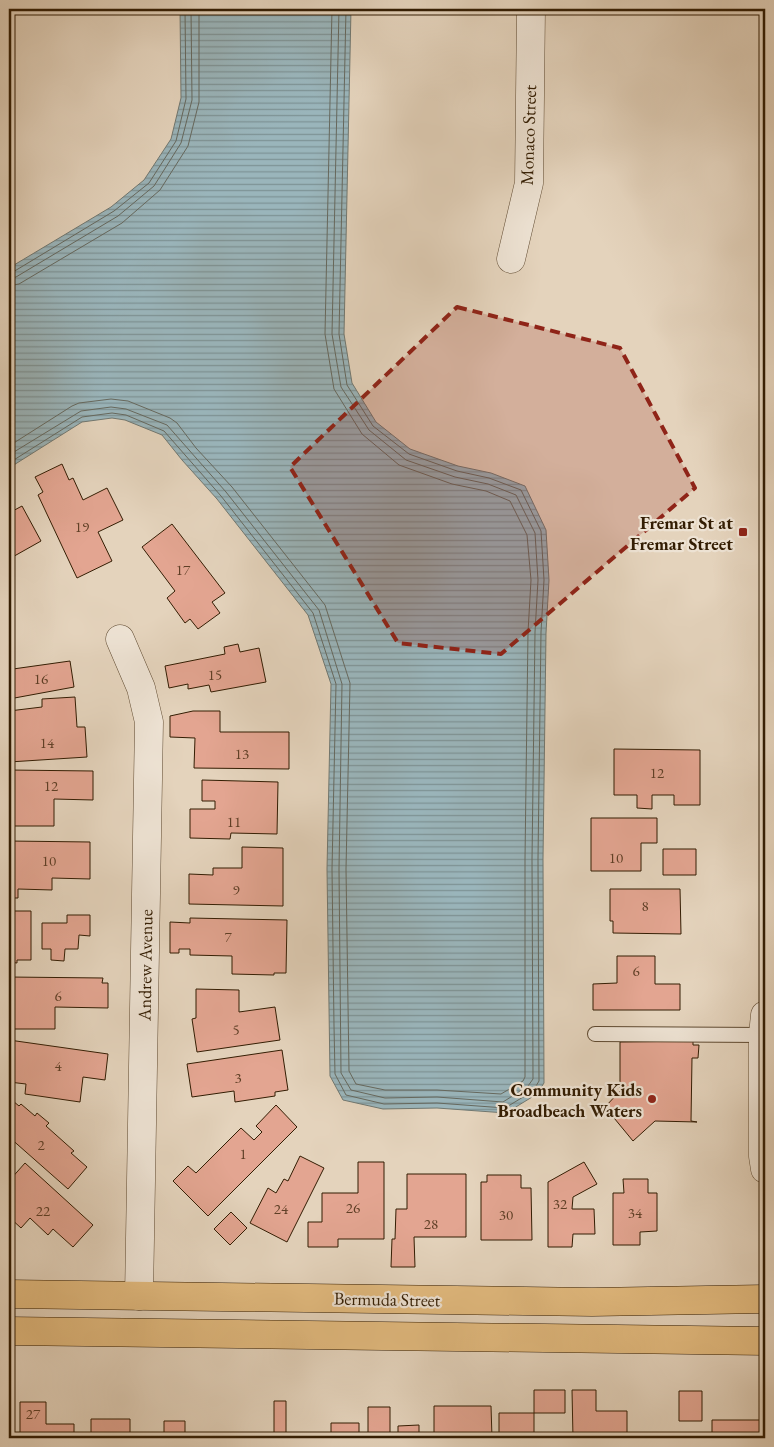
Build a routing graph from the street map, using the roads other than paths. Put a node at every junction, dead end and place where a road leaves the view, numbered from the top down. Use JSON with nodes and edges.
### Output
{"nodes":[{"id":1,"x":531,"y":9,"type":"edge"},
{"id":2,"x":511,"y":259,"type":"dead end"},
{"id":3,"x":120,"y":639,"type":"dead end"},
{"id":4,"x":764,"y":1025,"type":"edge"},
{"id":5,"x":595,"y":1034,"type":"dead end"},
{"id":6,"x":764,"y":1140,"type":"edge"},
{"id":7,"x":765,"y":1168,"type":"edge"},
{"id":8,"x":9,"y":1294,"type":"edge"},
{"id":9,"x":139,"y":1296,"type":"junction"},
{"id":10,"x":765,"y":1299,"type":"edge"},
{"id":11,"x":9,"y":1331,"type":"edge"},
{"id":12,"x":765,"y":1341,"type":"edge"}],
"edges":[{"from":1,"to":2,"type":"street","name":"Monaco Street"},
{"from":3,"to":9,"type":"street","name":"Andrew Avenue"},
{"from":4,"to":5,"type":"lane"},
{"from":4,"to":6,"type":"street"},
{"from":6,"to":7,"type":"street"},
{"from":8,"to":9,"type":"main road","name":"Bermuda Street"},
{"from":9,"to":10,"type":"main road","name":"Bermuda Street"},
{"from":11,"to":12,"type":"main road","name":"Bermuda Street"}]}
